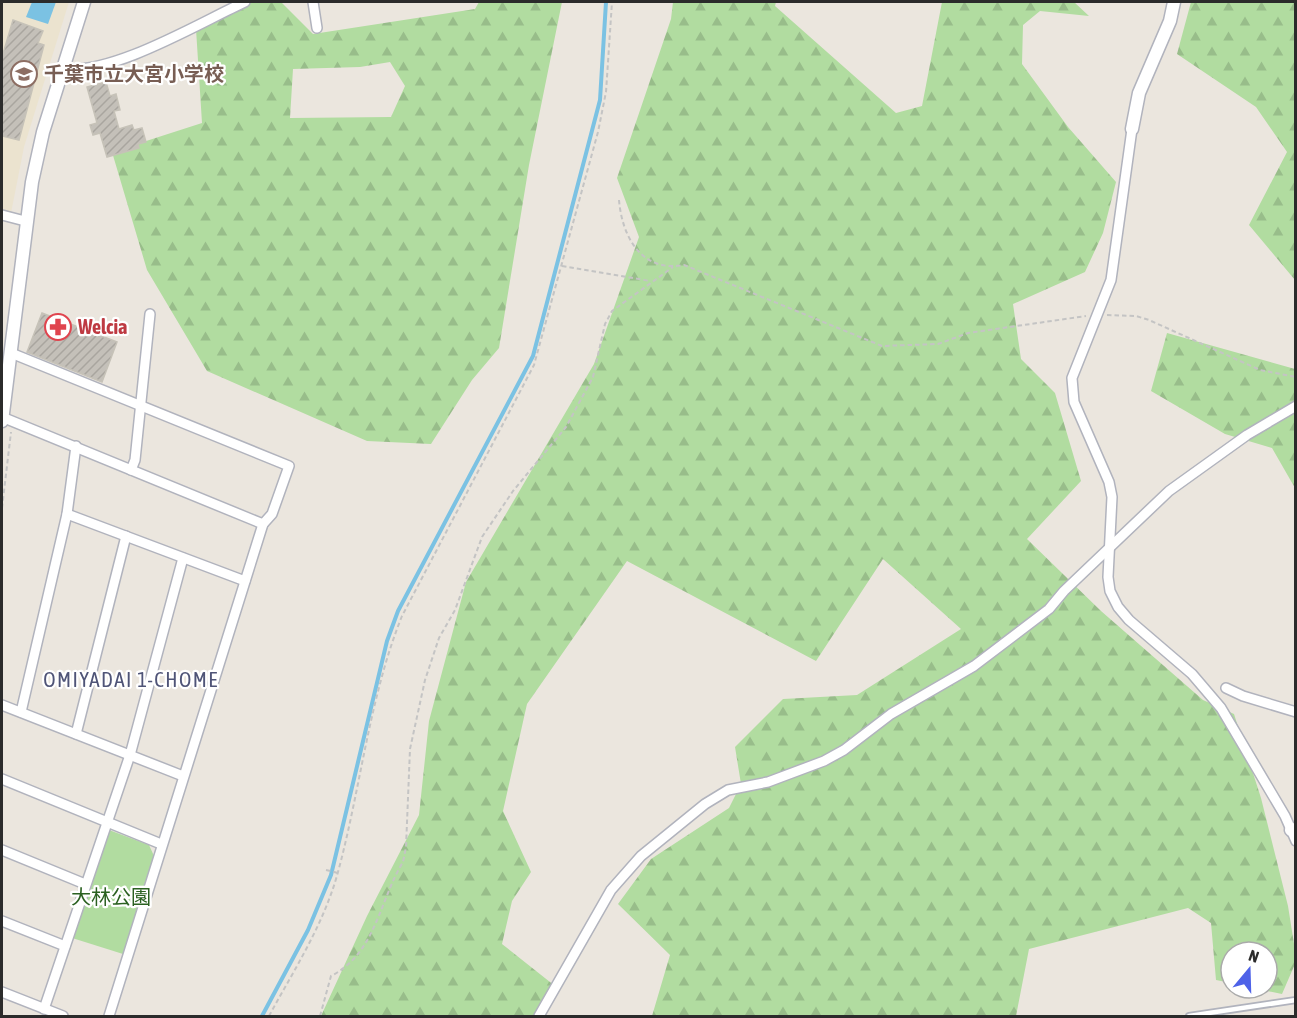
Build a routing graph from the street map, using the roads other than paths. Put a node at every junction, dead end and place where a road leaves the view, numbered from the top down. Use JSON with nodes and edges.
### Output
{"nodes":[{"id":1,"x":84,"y":2,"type":"edge"},
{"id":2,"x":244,"y":2,"type":"edge"},
{"id":3,"x":313,"y":2,"type":"edge"},
{"id":4,"x":1174,"y":2,"type":"edge"},
{"id":5,"x":317,"y":28,"type":"dead end"},
{"id":6,"x":63,"y":69,"type":"junction"},
{"id":7,"x":1132,"y":129,"type":"joint"},
{"id":8,"x":2,"y":214,"type":"edge"},
{"id":9,"x":25,"y":221,"type":"junction"},
{"id":10,"x":150,"y":314,"type":"dead end"},
{"id":11,"x":11,"y":353,"type":"junction"},
{"id":12,"x":141,"y":405,"type":"junction"},
{"id":13,"x":1296,"y":406,"type":"edge"},
{"id":14,"x":2,"y":418,"type":"edge"},
{"id":15,"x":76,"y":447,"type":"junction"},
{"id":16,"x":131,"y":470,"type":"junction"},
{"id":17,"x":67,"y":514,"type":"junction"},
{"id":18,"x":263,"y":524,"type":"junction"},
{"id":19,"x":126,"y":536,"type":"junction"},
{"id":20,"x":1110,"y":546,"type":"junction"},
{"id":21,"x":183,"y":558,"type":"junction"},
{"id":22,"x":245,"y":581,"type":"junction"},
{"id":23,"x":1226,"y":688,"type":"dead end"},
{"id":24,"x":2,"y":705,"type":"edge"},
{"id":25,"x":21,"y":712,"type":"junction"},
{"id":26,"x":1296,"y":712,"type":"edge"},
{"id":27,"x":75,"y":734,"type":"junction"},
{"id":28,"x":130,"y":755,"type":"junction"},
{"id":29,"x":183,"y":776,"type":"junction"},
{"id":30,"x":2,"y":779,"type":"edge"},
{"id":31,"x":106,"y":822,"type":"junction"},
{"id":32,"x":1294,"y":833,"type":"edge"},
{"id":33,"x":161,"y":844,"type":"junction"},
{"id":34,"x":2,"y":850,"type":"edge"},
{"id":35,"x":85,"y":885,"type":"junction"},
{"id":36,"x":2,"y":921,"type":"edge"},
{"id":37,"x":65,"y":946,"type":"junction"},
{"id":38,"x":2,"y":992,"type":"edge"},
{"id":39,"x":1296,"y":1000,"type":"edge"},
{"id":40,"x":44,"y":1009,"type":"junction"},
{"id":41,"x":63,"y":1017,"type":"edge"},
{"id":42,"x":109,"y":1017,"type":"edge"},
{"id":43,"x":539,"y":1017,"type":"edge"},
{"id":44,"x":1189,"y":1017,"type":"edge"}],
"edges":[{"from":1,"to":6,"type":"street"},
{"from":2,"to":6,"type":"street"},
{"from":3,"to":5,"type":"street"},
{"from":4,"to":7,"type":"street"},
{"from":6,"to":9,"type":"street"},
{"from":7,"to":20,"type":"street"},
{"from":8,"to":9,"type":"street"},
{"from":9,"to":11,"type":"street"},
{"from":10,"to":12,"type":"street"},
{"from":11,"to":12,"type":"street"},
{"from":11,"to":14,"type":"street"},
{"from":12,"to":16,"type":"street"},
{"from":12,"to":18,"type":"street"},
{"from":13,"to":20,"type":"street"},
{"from":14,"to":15,"type":"street"},
{"from":15,"to":16,"type":"street"},
{"from":15,"to":17,"type":"street"},
{"from":16,"to":18,"type":"street"},
{"from":17,"to":19,"type":"street"},
{"from":17,"to":25,"type":"street"},
{"from":18,"to":22,"type":"street"},
{"from":19,"to":21,"type":"street"},
{"from":19,"to":27,"type":"street"},
{"from":20,"to":32,"type":"street"},
{"from":20,"to":43,"type":"street"},
{"from":21,"to":22,"type":"street"},
{"from":21,"to":28,"type":"street"},
{"from":22,"to":29,"type":"street"},
{"from":23,"to":26,"type":"street"},
{"from":24,"to":25,"type":"street"},
{"from":25,"to":27,"type":"street"},
{"from":27,"to":28,"type":"street"},
{"from":28,"to":29,"type":"street"},
{"from":28,"to":31,"type":"street"},
{"from":29,"to":33,"type":"street"},
{"from":30,"to":31,"type":"street"},
{"from":31,"to":33,"type":"street"},
{"from":31,"to":35,"type":"street"},
{"from":33,"to":42,"type":"street"},
{"from":34,"to":35,"type":"street"},
{"from":35,"to":37,"type":"street"},
{"from":36,"to":37,"type":"street"},
{"from":37,"to":40,"type":"street"},
{"from":38,"to":40,"type":"street"},
{"from":39,"to":44,"type":"lane"},
{"from":40,"to":41,"type":"street"}]}
